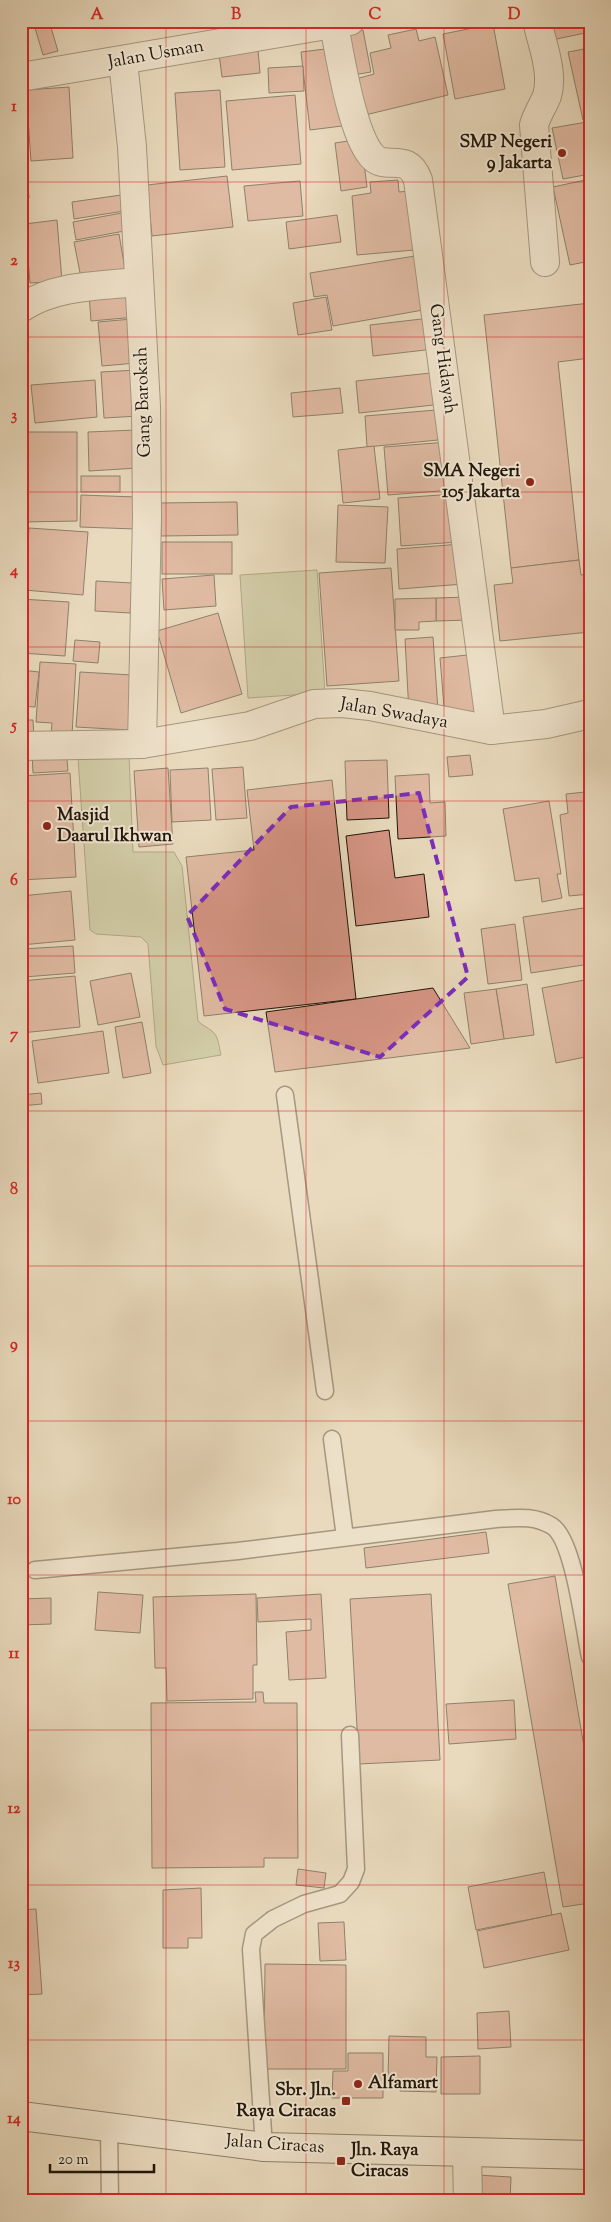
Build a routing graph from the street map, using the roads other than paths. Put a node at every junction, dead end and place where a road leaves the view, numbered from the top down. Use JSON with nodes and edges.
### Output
{"nodes":[{"id":1,"x":538,"y":21,"type":"edge"},
{"id":2,"x":342,"y":23,"type":"edge"},
{"id":3,"x":215,"y":32,"type":"edge"},
{"id":4,"x":123,"y":61,"type":"junction"},
{"id":5,"x":22,"y":76,"type":"edge"},
{"id":6,"x":545,"y":262,"type":"dead end"},
{"id":7,"x":139,"y":282,"type":"junction"},
{"id":8,"x":21,"y":308,"type":"edge"},
{"id":9,"x":590,"y":714,"type":"edge"},
{"id":10,"x":491,"y":730,"type":"junction"},
{"id":11,"x":142,"y":744,"type":"junction"},
{"id":12,"x":21,"y":746,"type":"edge"},
{"id":13,"x":285,"y":1095,"type":"dead end"},
{"id":14,"x":325,"y":1391,"type":"dead end"},
{"id":15,"x":332,"y":1439,"type":"dead end"},
{"id":16,"x":345,"y":1537,"type":"junction"},
{"id":17,"x":35,"y":1570,"type":"dead end"},
{"id":18,"x":590,"y":1657,"type":"edge"},
{"id":19,"x":350,"y":1735,"type":"dead end"},
{"id":20,"x":21,"y":2116,"type":"edge"},
{"id":21,"x":109,"y":2128,"type":"junction"},
{"id":22,"x":264,"y":2147,"type":"junction"},
{"id":23,"x":467,"y":2153,"type":"junction"},
{"id":24,"x":590,"y":2155,"type":"edge"},
{"id":25,"x":110,"y":2201,"type":"edge"},
{"id":26,"x":468,"y":2201,"type":"edge"}],
"edges":[{"from":1,"to":6,"type":"street"},
{"from":2,"to":3,"type":"street","name":"Jalan Usman"},
{"from":2,"to":10,"type":"street","name":"Gang Hidayah"},
{"from":3,"to":4,"type":"street","name":"Jalan Usman"},
{"from":4,"to":5,"type":"street","name":"Jalan Usman"},
{"from":4,"to":7,"type":"street","name":"Gang Barokah"},
{"from":7,"to":8,"type":"street"},
{"from":7,"to":11,"type":"street","name":"Gang Barokah"},
{"from":9,"to":10,"type":"street","name":"Jalan Swadaya"},
{"from":10,"to":11,"type":"street","name":"Jalan Swadaya"},
{"from":11,"to":12,"type":"street","name":"Jalan Swadaya"},
{"from":13,"to":14,"type":"lane"},
{"from":15,"to":16,"type":"lane"},
{"from":16,"to":17,"type":"lane"},
{"from":16,"to":18,"type":"lane"},
{"from":19,"to":22,"type":"lane"},
{"from":20,"to":21,"type":"street","name":"Jalan Ciracas"},
{"from":21,"to":22,"type":"street","name":"Jalan Ciracas"},
{"from":21,"to":25,"type":"lane"},
{"from":22,"to":23,"type":"street","name":"Jalan Ciracas"},
{"from":23,"to":24,"type":"street","name":"Jalan Ciracas"},
{"from":23,"to":26,"type":"street"}]}
